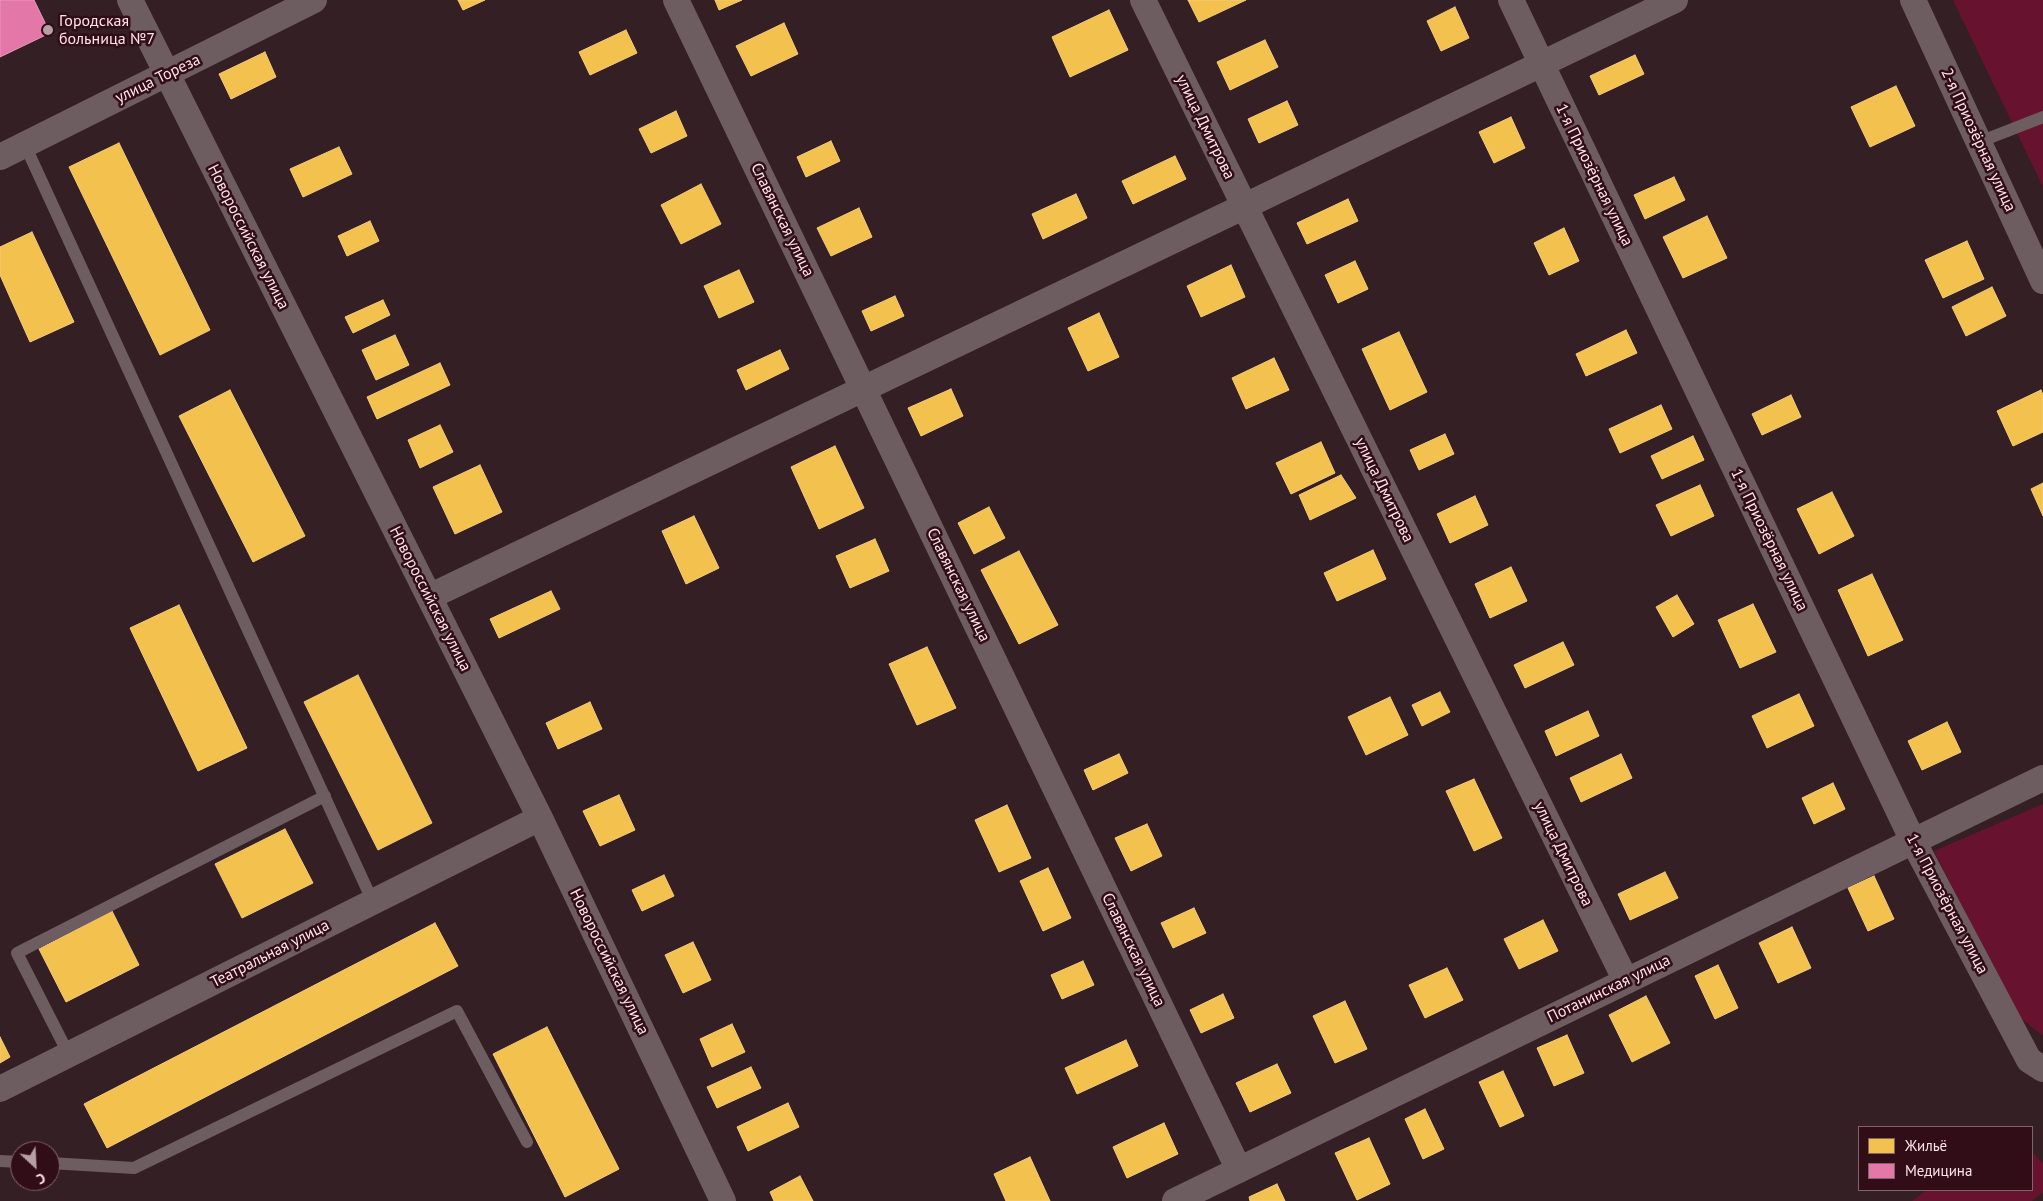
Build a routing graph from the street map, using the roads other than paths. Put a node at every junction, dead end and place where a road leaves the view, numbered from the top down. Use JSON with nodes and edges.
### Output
{"nodes":[{"id":1,"x":130,"y":0,"type":"edge"},
{"id":2,"x":314,"y":0,"type":"edge"},
{"id":3,"x":676,"y":0,"type":"edge"},
{"id":4,"x":1143,"y":0,"type":"edge"},
{"id":5,"x":1511,"y":0,"type":"edge"},
{"id":6,"x":1675,"y":0,"type":"edge"},
{"id":7,"x":1913,"y":0,"type":"edge"},
{"id":8,"x":1542,"y":64,"type":"junction"},
{"id":9,"x":166,"y":75,"type":"junction"},
{"id":10,"x":2043,"y":117,"type":"edge"},
{"id":11,"x":1979,"y":142,"type":"junction"},
{"id":12,"x":25,"y":145,"type":"junction"},
{"id":13,"x":0,"y":157,"type":"edge"},
{"id":14,"x":1244,"y":206,"type":"junction"},
{"id":15,"x":2043,"y":281,"type":"edge"},
{"id":16,"x":863,"y":388,"type":"junction"},
{"id":17,"x":429,"y":597,"type":"junction"},
{"id":18,"x":2043,"y":778,"type":"edge"},
{"id":19,"x":324,"y":796,"type":"junction"},
{"id":20,"x":540,"y":818,"type":"junction"},
{"id":21,"x":1913,"y":841,"type":"junction"},
{"id":22,"x":373,"y":902,"type":"junction"},
{"id":23,"x":1626,"y":981,"type":"junction"},
{"id":24,"x":69,"y":1055,"type":"junction"},
{"id":25,"x":2043,"y":1069,"type":"edge"},
{"id":26,"x":0,"y":1090,"type":"edge"},
{"id":27,"x":527,"y":1142,"type":"dead end"},
{"id":28,"x":60,"y":1164,"type":"edge"},
{"id":29,"x":1239,"y":1170,"type":"junction"},
{"id":30,"x":723,"y":1201,"type":"edge"},
{"id":31,"x":1175,"y":1201,"type":"edge"}],
"edges":[{"from":1,"to":9,"type":"street","name":"Новороссийская улица"},
{"from":2,"to":9,"type":"street","name":"улица Тореза"},
{"from":3,"to":16,"type":"street","name":"Славянская улица"},
{"from":4,"to":14,"type":"street","name":"улица Дмитрова"},
{"from":5,"to":8,"type":"street","name":"1-я Приозёрная улица"},
{"from":6,"to":8,"type":"street"},
{"from":7,"to":11,"type":"street","name":"2-я Приозёрная улица"},
{"from":8,"to":14,"type":"street"},
{"from":8,"to":21,"type":"street","name":"1-я Приозёрная улица"},
{"from":9,"to":12,"type":"street","name":"улица Тореза"},
{"from":9,"to":17,"type":"street","name":"Новороссийская улица"},
{"from":10,"to":11,"type":"lane"},
{"from":11,"to":15,"type":"street","name":"2-я Приозёрная улица"},
{"from":12,"to":13,"type":"street","name":"улица Тореза"},
{"from":12,"to":19,"type":"lane"},
{"from":14,"to":16,"type":"street"},
{"from":14,"to":23,"type":"street","name":"улица Дмитрова"},
{"from":16,"to":17,"type":"street"},
{"from":16,"to":29,"type":"street","name":"Славянская улица"},
{"from":17,"to":20,"type":"street","name":"Новороссийская улица"},
{"from":18,"to":21,"type":"street","name":"Потанинская улица"},
{"from":19,"to":22,"type":"lane"},
{"from":19,"to":24,"type":"lane"},
{"from":20,"to":22,"type":"street","name":"Театральная улица"},
{"from":20,"to":30,"type":"street","name":"Новороссийская улица"},
{"from":21,"to":23,"type":"street","name":"Потанинская улица"},
{"from":21,"to":25,"type":"street","name":"1-я Приозёрная улица"},
{"from":22,"to":24,"type":"street","name":"Театральная улица"},
{"from":23,"to":29,"type":"street","name":"Потанинская улица"},
{"from":24,"to":26,"type":"street","name":"Театральная улица"},
{"from":27,"to":28,"type":"lane"},
{"from":29,"to":31,"type":"street","name":"Потанинская улица"}]}
